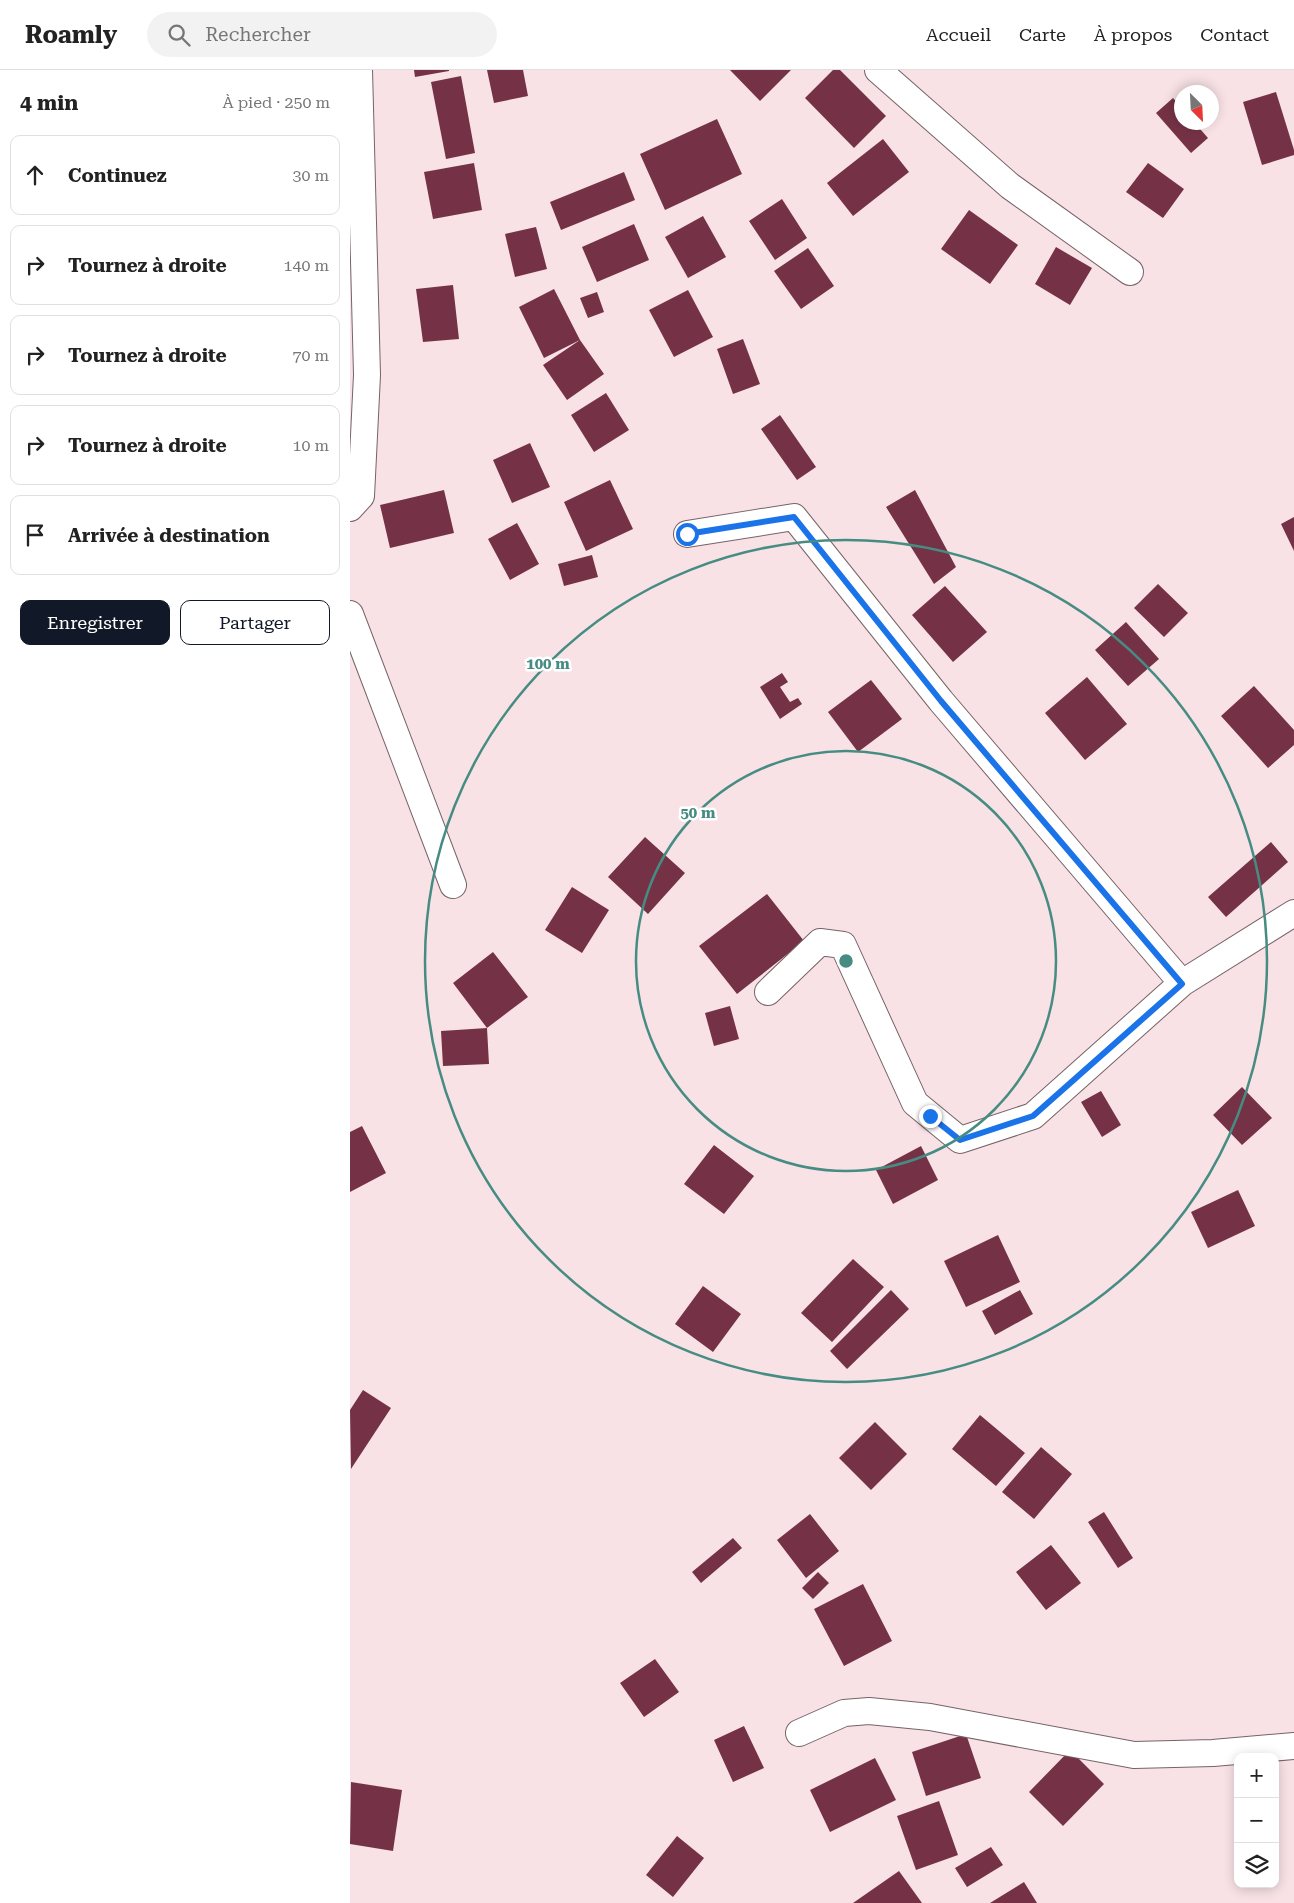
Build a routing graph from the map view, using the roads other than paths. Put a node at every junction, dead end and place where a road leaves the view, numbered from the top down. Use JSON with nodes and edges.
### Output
{"nodes":[{"id":1,"x":359,"y":70,"type":"edge"},
{"id":2,"x":878,"y":70,"type":"edge"},
{"id":3,"x":1130,"y":272,"type":"dead end"},
{"id":4,"x":350,"y":508,"type":"edge"},
{"id":5,"x":687,"y":534,"type":"dead end"},
{"id":6,"x":350,"y":614,"type":"edge"},
{"id":7,"x":453,"y":885,"type":"dead end"},
{"id":8,"x":1294,"y":913,"type":"edge"},
{"id":9,"x":1182,"y":984,"type":"junction"},
{"id":10,"x":768,"y":992,"type":"dead end"},
{"id":11,"x":799,"y":1733,"type":"dead end"},
{"id":12,"x":1294,"y":1746,"type":"edge"}],
"edges":[{"from":1,"to":4,"type":"street"},
{"from":2,"to":3,"type":"street"},
{"from":5,"to":9,"type":"street"},
{"from":6,"to":7,"type":"street"},
{"from":8,"to":9,"type":"street"},
{"from":9,"to":10,"type":"street"},
{"from":11,"to":12,"type":"street"}]}
